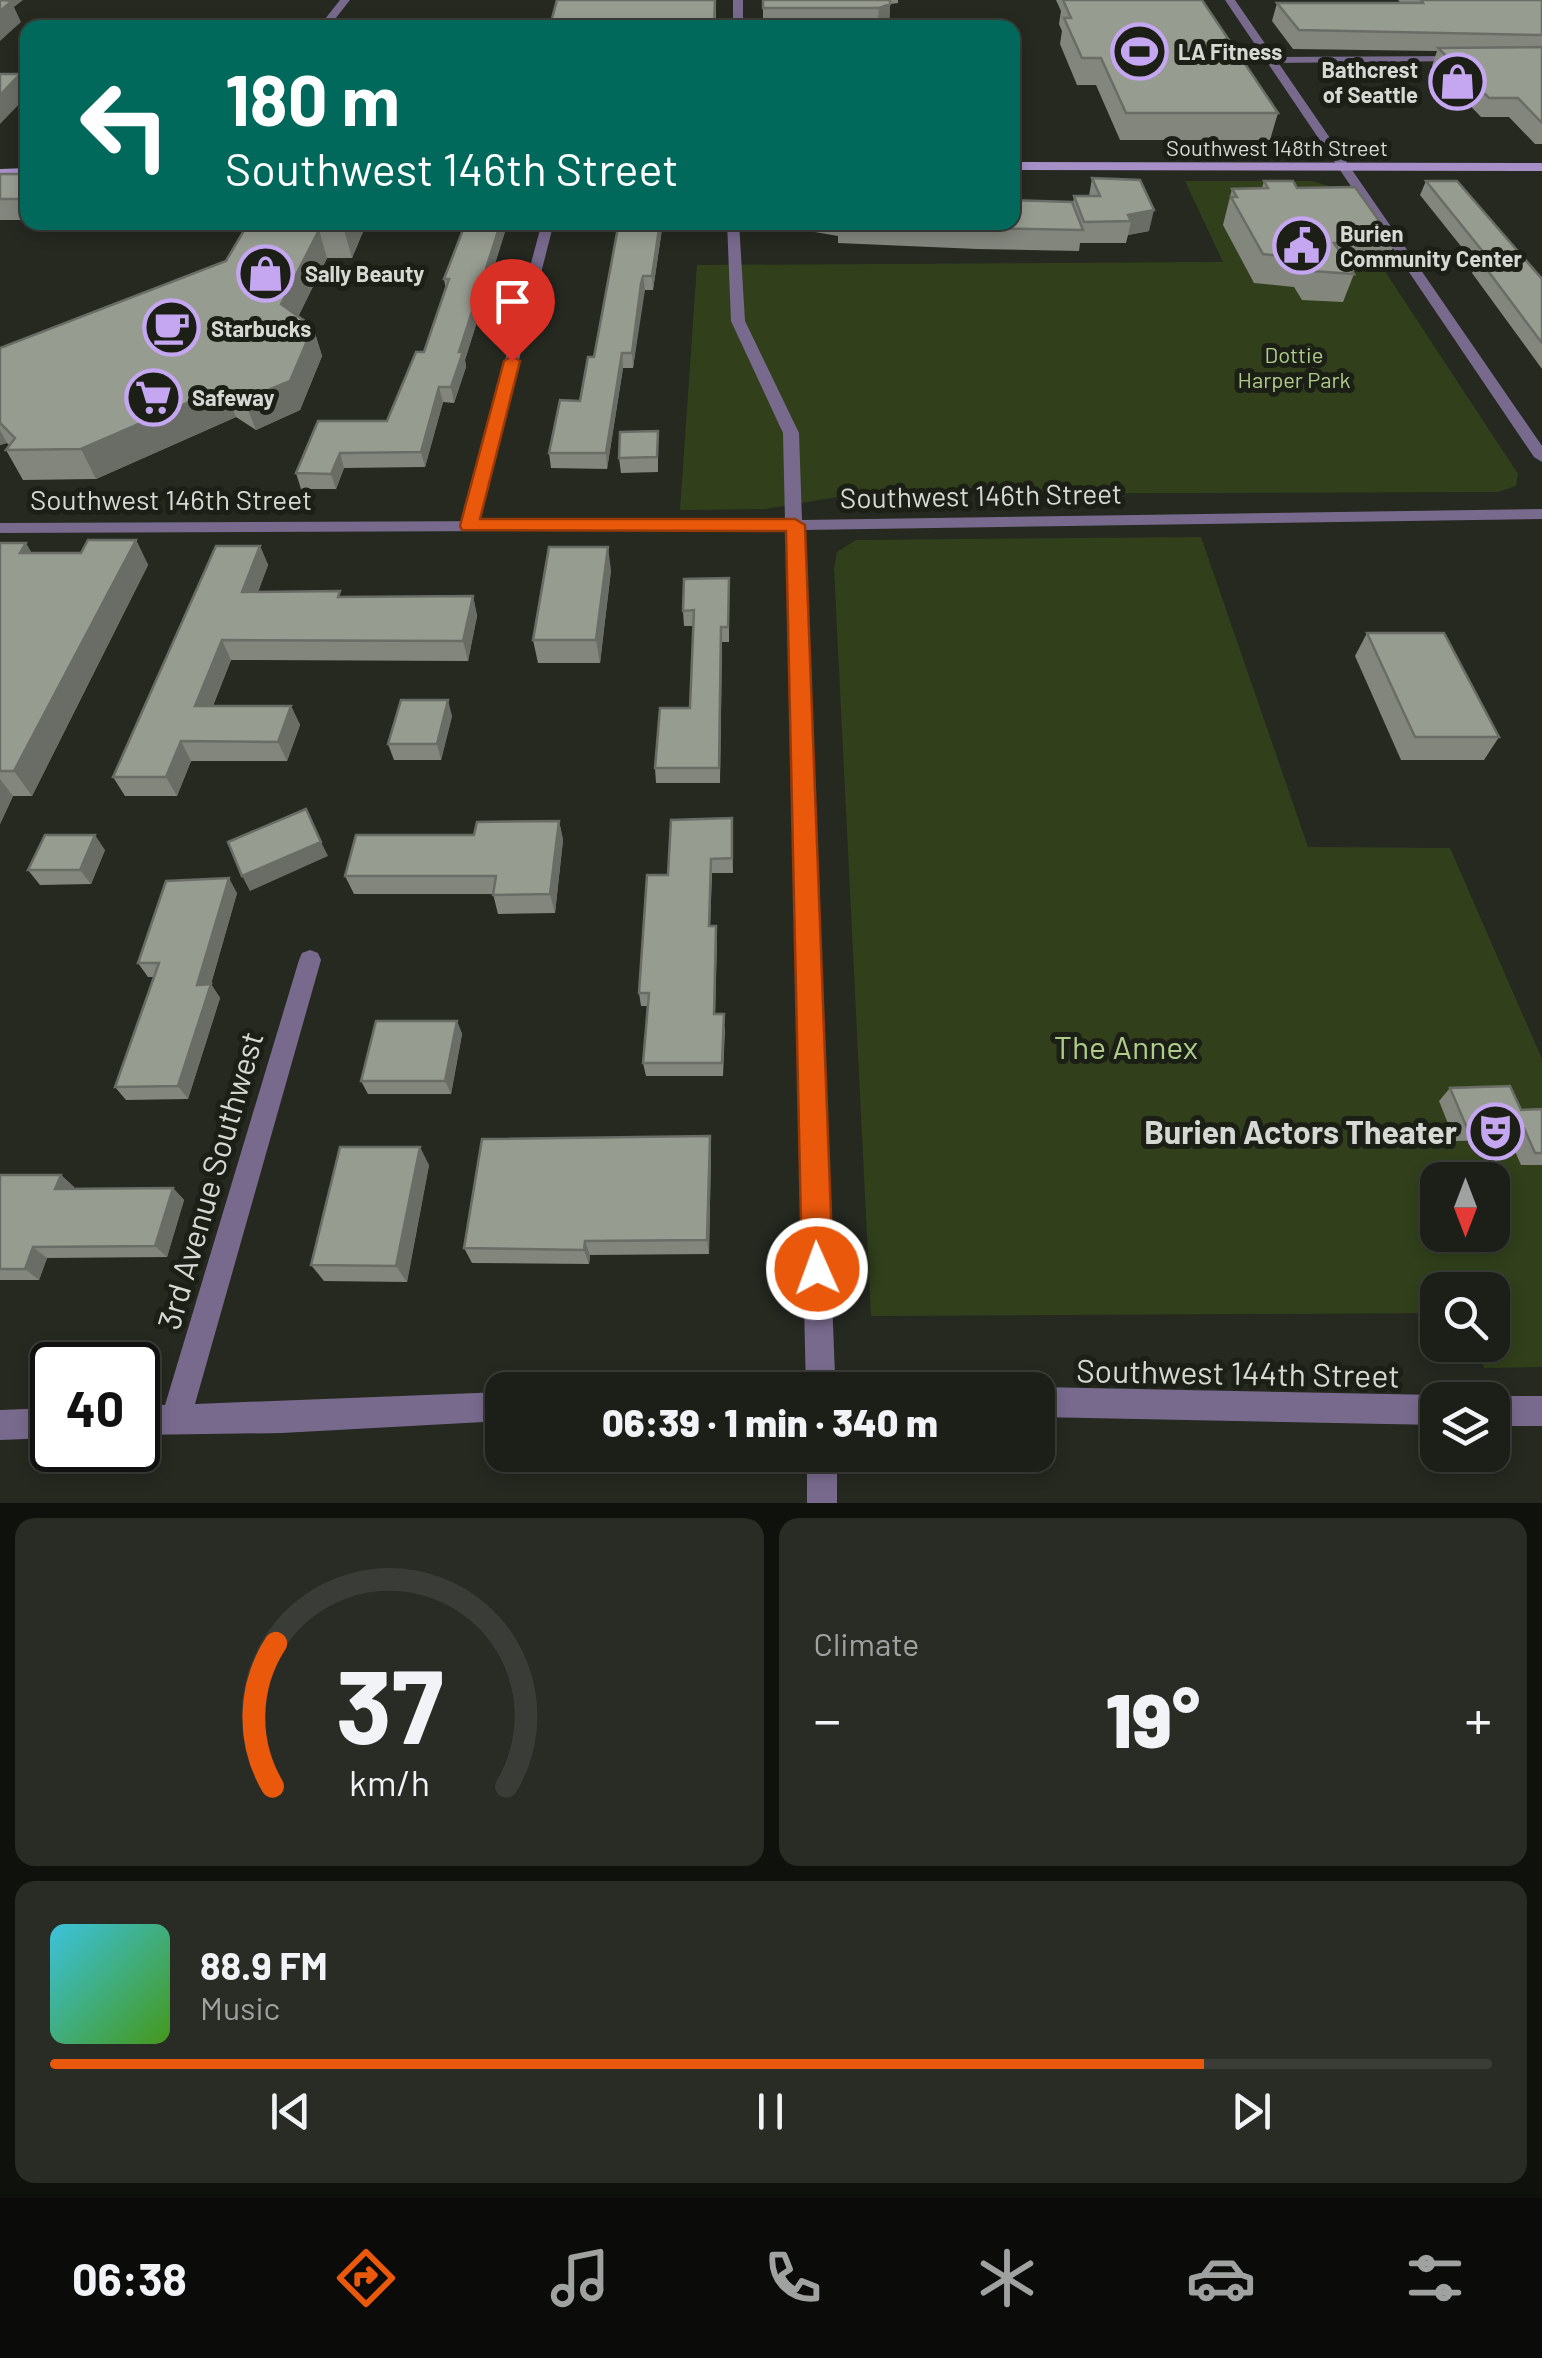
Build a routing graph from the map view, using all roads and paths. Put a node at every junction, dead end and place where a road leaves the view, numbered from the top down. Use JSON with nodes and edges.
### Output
{"nodes":[{"id":1,"x":345,"y":0,"type":"edge"},
{"id":2,"x":1230,"y":0,"type":"edge"},
{"id":3,"x":329,"y":20,"type":"edge"},
{"id":4,"x":1480,"y":59,"type":"edge"},
{"id":5,"x":1271,"y":60,"type":"junction"},
{"id":6,"x":1020,"y":166,"type":"edge"},
{"id":7,"x":1542,"y":166,"type":"edge"},
{"id":8,"x":1344,"y":168,"type":"junction"},
{"id":9,"x":546,"y":230,"type":"edge"},
{"id":10,"x":733,"y":230,"type":"edge"},
{"id":11,"x":1542,"y":457,"type":"edge"},
{"id":12,"x":1542,"y":514,"type":"edge"},
{"id":13,"x":795,"y":525,"type":"junction"},
{"id":14,"x":469,"y":526,"type":"junction"},
{"id":15,"x":0,"y":528,"type":"edge"},
{"id":16,"x":310,"y":960,"type":"dead end"},
{"id":17,"x":820,"y":1372,"type":"edge"},
{"id":18,"x":1055,"y":1402,"type":"edge"},
{"id":19,"x":485,"y":1408,"type":"edge"},
{"id":20,"x":1420,"y":1410,"type":"edge"},
{"id":21,"x":1510,"y":1410,"type":"edge"},
{"id":22,"x":1542,"y":1411,"type":"edge"},
{"id":23,"x":176,"y":1418,"type":"junction"},
{"id":24,"x":160,"y":1419,"type":"edge"},
{"id":25,"x":30,"y":1424,"type":"edge"},
{"id":26,"x":0,"y":1425,"type":"edge"},
{"id":27,"x":822,"y":1472,"type":"edge"},
{"id":28,"x":822,"y":1503,"type":"edge"}],
"edges":[{"from":1,"to":3,"type":"street"},
{"from":2,"to":5,"type":"street"},
{"from":4,"to":5,"type":"street"},
{"from":5,"to":8,"type":"street"},
{"from":6,"to":8,"type":"main road","name":"Southwest 148th Street"},
{"from":7,"to":8,"type":"main road","name":"Southwest 148th Street"},
{"from":8,"to":11,"type":"street"},
{"from":9,"to":14,"type":"street"},
{"from":10,"to":13,"type":"street"},
{"from":12,"to":13,"type":"street","name":"Southwest 146th Street"},
{"from":13,"to":14,"type":"street","name":"Southwest 146th Street"},
{"from":13,"to":17,"type":"street"},
{"from":14,"to":15,"type":"street","name":"Southwest 146th Street"},
{"from":16,"to":23,"type":"street","name":"3rd Avenue Southwest"},
{"from":18,"to":20,"type":"street","name":"Southwest 144th Street"},
{"from":19,"to":23,"type":"street"},
{"from":21,"to":22,"type":"street"},
{"from":23,"to":24,"type":"street"},
{"from":25,"to":26,"type":"street"},
{"from":27,"to":28,"type":"street"}]}
